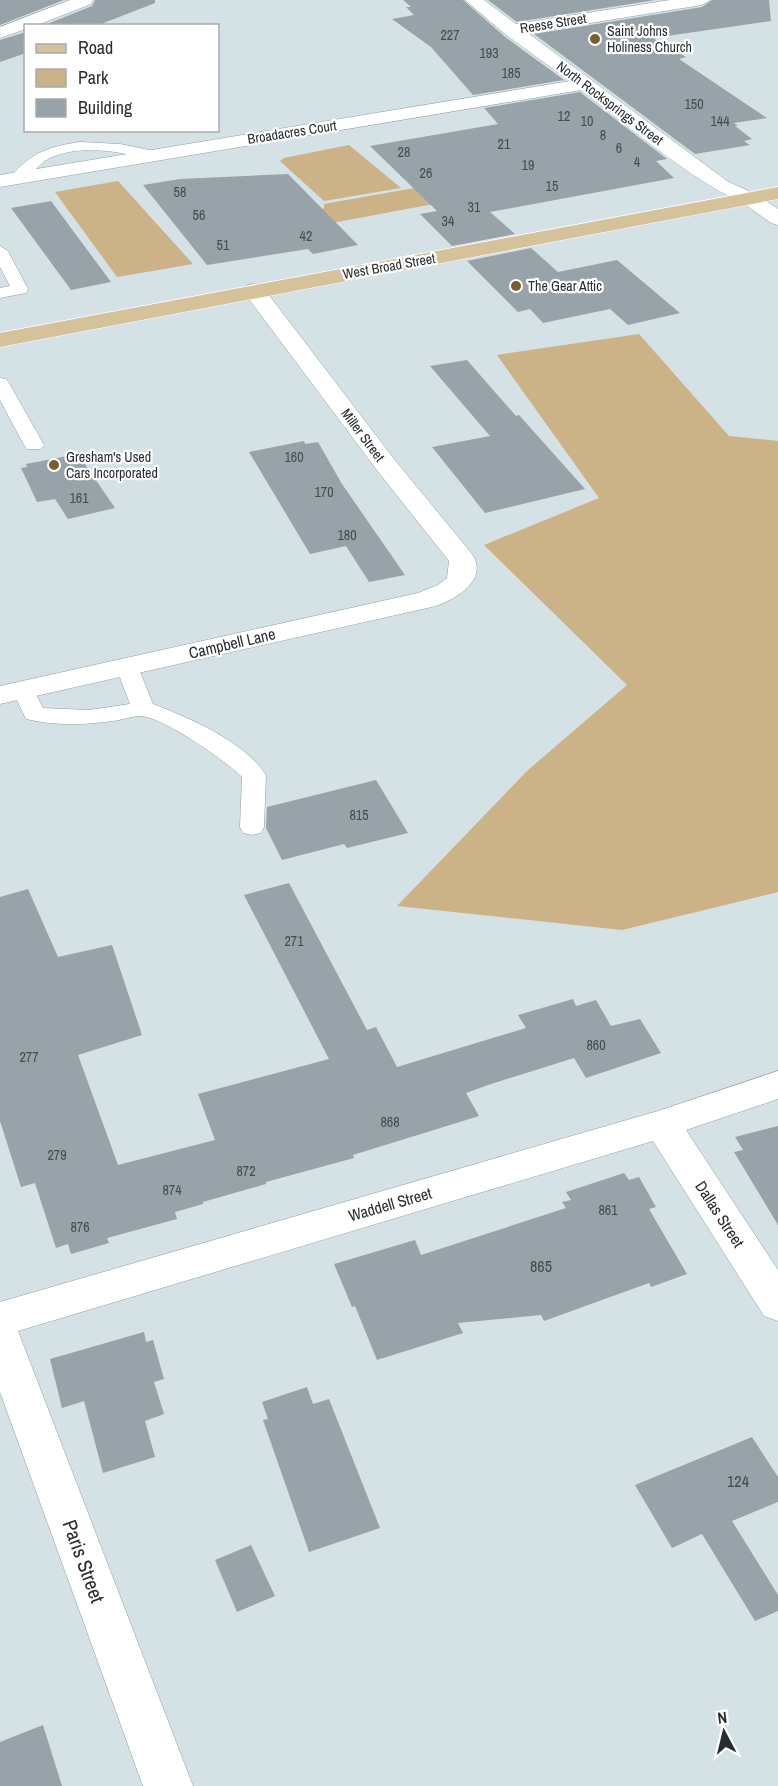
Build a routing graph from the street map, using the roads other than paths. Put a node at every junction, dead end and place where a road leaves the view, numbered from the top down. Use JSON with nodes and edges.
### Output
{"nodes":[{"id":1,"x":85,"y":0,"type":"edge"},
{"id":2,"x":473,"y":0,"type":"edge"},
{"id":3,"x":702,"y":0,"type":"edge"},
{"id":4,"x":512,"y":30,"type":"junction"},
{"id":5,"x":0,"y":33,"type":"edge"},
{"id":6,"x":584,"y":84,"type":"junction"},
{"id":7,"x":9,"y":179,"type":"edge"},
{"id":8,"x":778,"y":193,"type":"edge"},
{"id":9,"x":750,"y":199,"type":"junction"},
{"id":10,"x":778,"y":219,"type":"edge"},
{"id":11,"x":3,"y":261,"type":"edge"},
{"id":12,"x":254,"y":291,"type":"junction"},
{"id":13,"x":0,"y":293,"type":"edge"},
{"id":14,"x":0,"y":340,"type":"edge"},
{"id":15,"x":0,"y":383,"type":"edge"},
{"id":16,"x":34,"y":445,"type":"dead end"},
{"id":17,"x":460,"y":581,"type":"joint"},
{"id":18,"x":127,"y":667,"type":"junction"},
{"id":19,"x":12,"y":692,"type":"edge"},
{"id":20,"x":143,"y":708,"type":"junction"},
{"id":21,"x":252,"y":827,"type":"dead end"},
{"id":22,"x":778,"y":1085,"type":"edge"},
{"id":23,"x":662,"y":1124,"type":"junction"},
{"id":24,"x":778,"y":1304,"type":"edge"},
{"id":25,"x":0,"y":1319,"type":"edge"},
{"id":26,"x":0,"y":1336,"type":"edge"},
{"id":27,"x":168,"y":1786,"type":"edge"}],
"edges":[{"from":1,"to":5,"type":"street"},
{"from":2,"to":4,"type":"street","name":"North Rocksprings Street"},
{"from":3,"to":4,"type":"street","name":"Reese Street"},
{"from":4,"to":6,"type":"street","name":"North Rocksprings Street"},
{"from":6,"to":7,"type":"street","name":"Broadacres Court"},
{"from":6,"to":9,"type":"street","name":"North Rocksprings Street"},
{"from":8,"to":9,"type":"main road","name":"West Broad Street"},
{"from":9,"to":10,"type":"street","name":"North Rocksprings Street"},
{"from":9,"to":12,"type":"main road","name":"West Broad Street"},
{"from":11,"to":13,"type":"lane"},
{"from":12,"to":14,"type":"main road","name":"West Broad Street"},
{"from":12,"to":17,"type":"street","name":"Miller Street"},
{"from":15,"to":16,"type":"lane"},
{"from":17,"to":18,"type":"street","name":"Campbell Lane"},
{"from":18,"to":19,"type":"street","name":"Campbell Lane"},
{"from":18,"to":20,"type":"lane"},
{"from":19,"to":20,"type":"lane"},
{"from":20,"to":21,"type":"lane"},
{"from":22,"to":23,"type":"street","name":"Waddell Street"},
{"from":23,"to":24,"type":"street","name":"Dallas Street"},
{"from":23,"to":25,"type":"street","name":"Waddell Street"},
{"from":26,"to":27,"type":"street","name":"Paris Street"}]}
